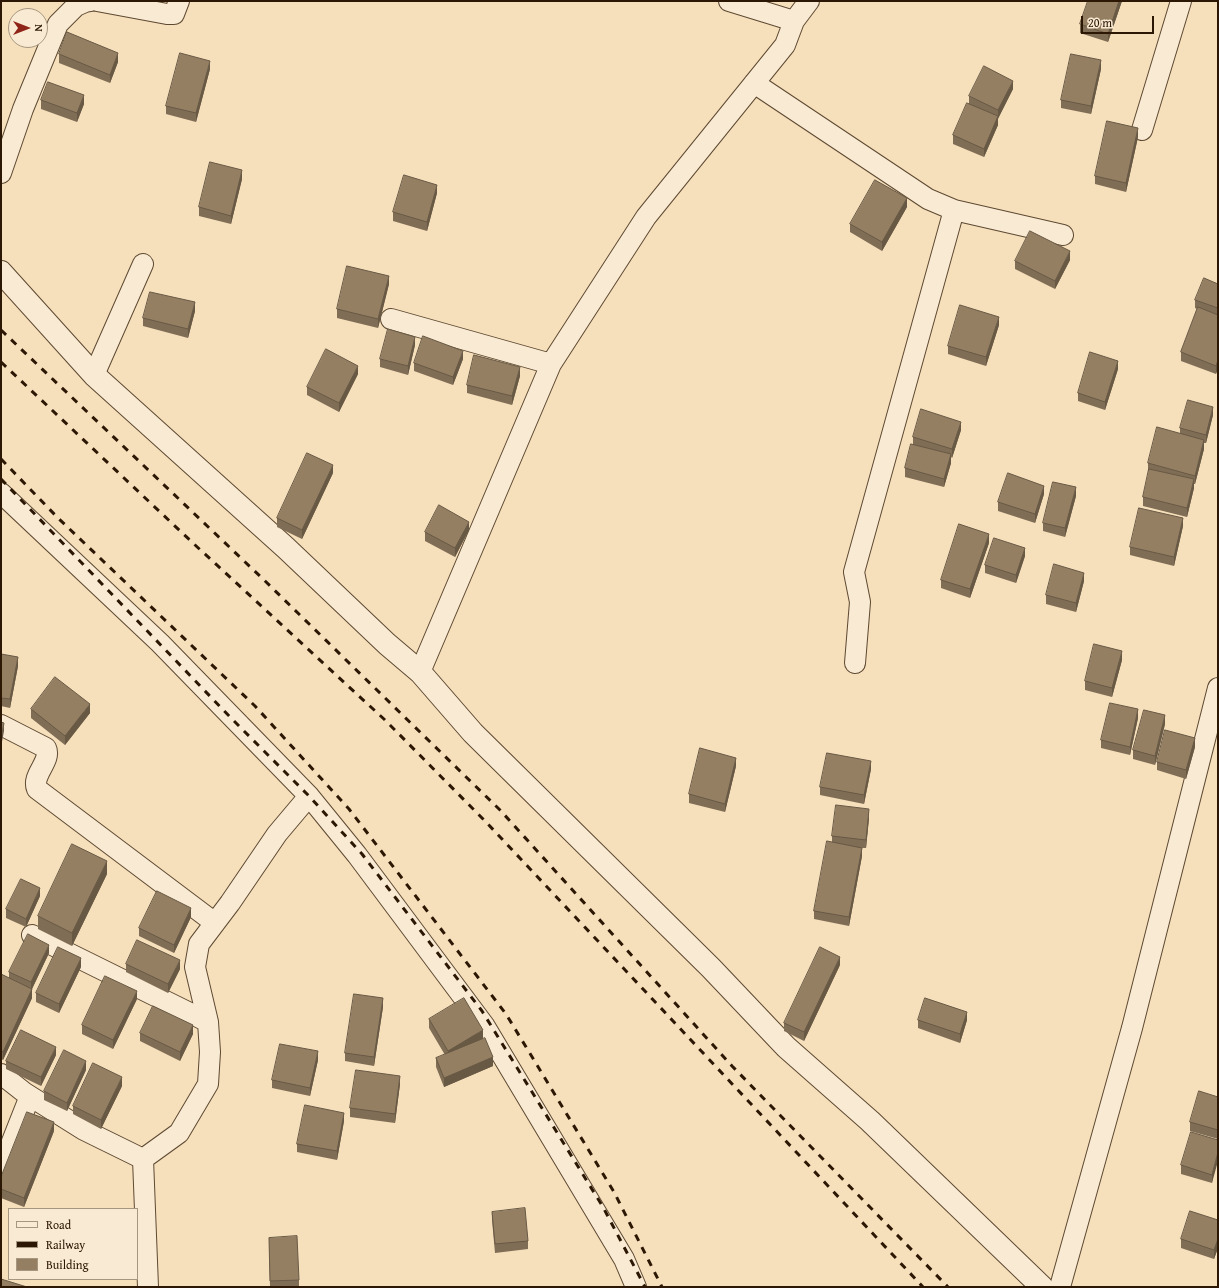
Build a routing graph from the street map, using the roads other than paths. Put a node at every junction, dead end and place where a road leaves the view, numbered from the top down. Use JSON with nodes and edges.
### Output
{"nodes":[{"id":1,"x":91,"y":1,"type":"edge"},
{"id":2,"x":97,"y":1,"type":"edge"},
{"id":3,"x":179,"y":1,"type":"edge"},
{"id":4,"x":729,"y":1,"type":"edge"},
{"id":5,"x":809,"y":1,"type":"edge"},
{"id":6,"x":1181,"y":1,"type":"edge"},
{"id":7,"x":794,"y":21,"type":"junction"},
{"id":8,"x":754,"y":83,"type":"junction"},
{"id":9,"x":1142,"y":130,"type":"dead end"},
{"id":10,"x":1,"y":173,"type":"edge"},
{"id":11,"x":954,"y":210,"type":"junction"},
{"id":12,"x":1063,"y":235,"type":"dead end"},
{"id":13,"x":143,"y":264,"type":"dead end"},
{"id":14,"x":1,"y":272,"type":"edge"},
{"id":15,"x":391,"y":318,"type":"dead end"},
{"id":16,"x":551,"y":364,"type":"junction"},
{"id":17,"x":94,"y":375,"type":"junction"},
{"id":18,"x":1,"y":493,"type":"edge"},
{"id":19,"x":855,"y":663,"type":"dead end"},
{"id":20,"x":420,"y":672,"type":"junction"},
{"id":21,"x":1218,"y":688,"type":"edge"},
{"id":22,"x":1,"y":726,"type":"edge"},
{"id":23,"x":309,"y":796,"type":"junction"},
{"id":24,"x":215,"y":923,"type":"junction"},
{"id":25,"x":32,"y":935,"type":"edge"},
{"id":26,"x":208,"y":1022,"type":"junction"},
{"id":27,"x":1,"y":1074,"type":"edge"},
{"id":28,"x":30,"y":1096,"type":"junction"},
{"id":29,"x":143,"y":1159,"type":"junction"},
{"id":30,"x":1,"y":1169,"type":"edge"},
{"id":31,"x":148,"y":1287,"type":"edge"},
{"id":32,"x":636,"y":1287,"type":"edge"},
{"id":33,"x":1042,"y":1287,"type":"edge"},
{"id":34,"x":1060,"y":1287,"type":"edge"}],
"edges":[{"from":1,"to":10,"type":"street"},
{"from":2,"to":3,"type":"street"},
{"from":4,"to":7,"type":"street"},
{"from":5,"to":7,"type":"street"},
{"from":6,"to":9,"type":"street"},
{"from":7,"to":8,"type":"street"},
{"from":8,"to":11,"type":"street"},
{"from":8,"to":16,"type":"street"},
{"from":11,"to":12,"type":"street"},
{"from":11,"to":19,"type":"street"},
{"from":13,"to":17,"type":"street"},
{"from":14,"to":17,"type":"street"},
{"from":15,"to":16,"type":"street"},
{"from":16,"to":20,"type":"street"},
{"from":17,"to":20,"type":"street"},
{"from":18,"to":23,"type":"street"},
{"from":20,"to":33,"type":"street"},
{"from":21,"to":34,"type":"street"},
{"from":22,"to":24,"type":"street"},
{"from":23,"to":24,"type":"street"},
{"from":23,"to":32,"type":"street"},
{"from":24,"to":26,"type":"street"},
{"from":25,"to":26,"type":"street"},
{"from":26,"to":29,"type":"street"},
{"from":27,"to":28,"type":"street"},
{"from":28,"to":29,"type":"street"},
{"from":28,"to":30,"type":"street"},
{"from":29,"to":31,"type":"street"}]}
